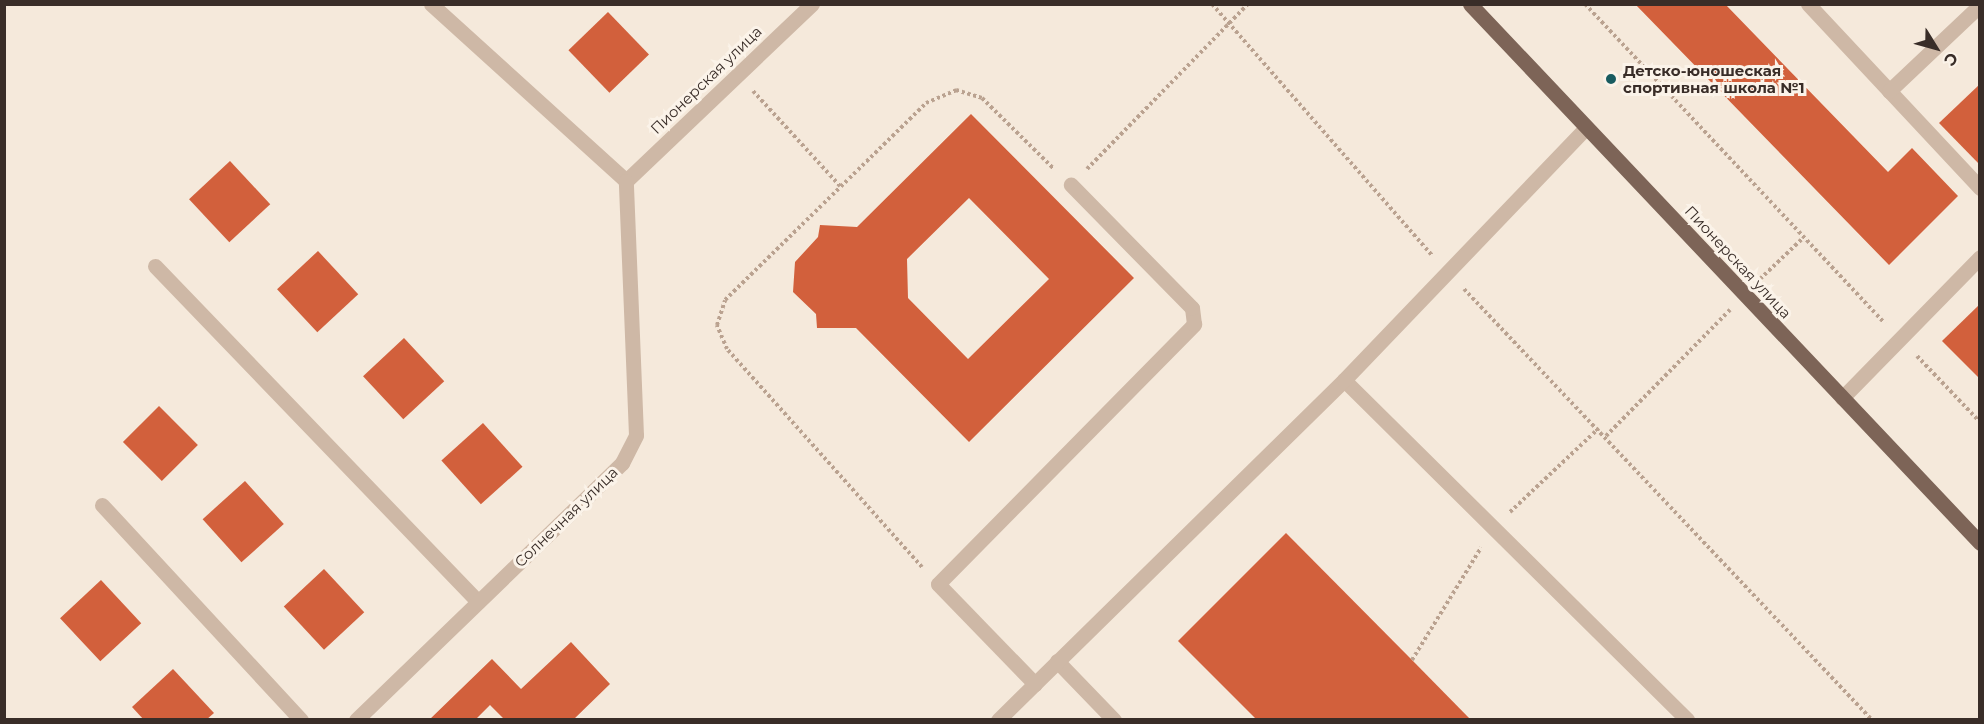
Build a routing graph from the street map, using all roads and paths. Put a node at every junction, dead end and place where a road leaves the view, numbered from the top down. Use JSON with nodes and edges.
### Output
{"nodes":[{"id":1,"x":431,"y":4,"type":"edge"},
{"id":2,"x":812,"y":4,"type":"edge"},
{"id":3,"x":1212,"y":4,"type":"edge"},
{"id":4,"x":1248,"y":4,"type":"edge"},
{"id":5,"x":1470,"y":4,"type":"edge"},
{"id":6,"x":1585,"y":4,"type":"edge"},
{"id":7,"x":1808,"y":4,"type":"edge"},
{"id":8,"x":1980,"y":5,"type":"edge"},
{"id":9,"x":1229,"y":23,"type":"junction"},
{"id":10,"x":738,"y":75,"type":"junction"},
{"id":11,"x":1889,"y":91,"type":"junction"},
{"id":12,"x":1586,"y":128,"type":"junction"},
{"id":13,"x":626,"y":181,"type":"junction"},
{"id":14,"x":1071,"y":185,"type":"junction"},
{"id":15,"x":840,"y":186,"type":"junction"},
{"id":16,"x":1980,"y":188,"type":"edge"},
{"id":17,"x":1803,"y":238,"type":"junction"},
{"id":18,"x":1980,"y":257,"type":"edge"},
{"id":19,"x":155,"y":266,"type":"dead end"},
{"id":20,"x":1446,"y":271,"type":"junction"},
{"id":21,"x":1744,"y":295,"type":"junction"},
{"id":22,"x":1900,"y":338,"type":"junction"},
{"id":23,"x":1344,"y":380,"type":"junction"},
{"id":24,"x":1842,"y":398,"type":"junction"},
{"id":25,"x":1980,"y":422,"type":"edge"},
{"id":26,"x":1606,"y":436,"type":"junction"},
{"id":27,"x":102,"y":505,"type":"dead end"},
{"id":28,"x":1980,"y":543,"type":"edge"},
{"id":29,"x":938,"y":584,"type":"junction"},
{"id":30,"x":478,"y":602,"type":"junction"},
{"id":31,"x":1057,"y":661,"type":"junction"},
{"id":32,"x":1035,"y":684,"type":"junction"},
{"id":33,"x":302,"y":720,"type":"edge"},
{"id":34,"x":356,"y":720,"type":"edge"},
{"id":35,"x":998,"y":720,"type":"edge"},
{"id":36,"x":1114,"y":720,"type":"edge"},
{"id":37,"x":1687,"y":720,"type":"edge"},
{"id":38,"x":1872,"y":720,"type":"edge"}],
"edges":[{"from":1,"to":13,"type":"street"},
{"from":2,"to":10,"type":"street","name":"Пионерская улица"},
{"from":3,"to":9,"type":"path"},
{"from":4,"to":9,"type":"path"},
{"from":5,"to":12,"type":"main road","name":"Пионерская улица"},
{"from":6,"to":17,"type":"path"},
{"from":7,"to":11,"type":"street"},
{"from":8,"to":11,"type":"street"},
{"from":9,"to":14,"type":"path"},
{"from":9,"to":20,"type":"path"},
{"from":10,"to":13,"type":"street","name":"Пионерская улица"},
{"from":10,"to":15,"type":"path"},
{"from":11,"to":16,"type":"street"},
{"from":12,"to":20,"type":"street"},
{"from":12,"to":21,"type":"main road","name":"Пионерская улица"},
{"from":13,"to":30,"type":"street","name":"Солнечная улица"},
{"from":14,"to":15,"type":"path"},
{"from":14,"to":29,"type":"street"},
{"from":15,"to":29,"type":"path"},
{"from":17,"to":21,"type":"path"},
{"from":17,"to":22,"type":"path"},
{"from":18,"to":22,"type":"street"},
{"from":19,"to":30,"type":"street"},
{"from":20,"to":23,"type":"street"},
{"from":20,"to":26,"type":"path"},
{"from":21,"to":24,"type":"main road","name":"Пионерская улица"},
{"from":21,"to":26,"type":"path"},
{"from":22,"to":24,"type":"street"},
{"from":22,"to":25,"type":"path"},
{"from":23,"to":31,"type":"street"},
{"from":23,"to":37,"type":"street"},
{"from":24,"to":28,"type":"main road","name":"Пионерская улица"},
{"from":26,"to":38,"type":"path"},
{"from":27,"to":33,"type":"street"},
{"from":29,"to":32,"type":"street"},
{"from":30,"to":34,"type":"street","name":"Солнечная улица"},
{"from":31,"to":32,"type":"street"},
{"from":31,"to":36,"type":"street"},
{"from":32,"to":35,"type":"street"}]}
